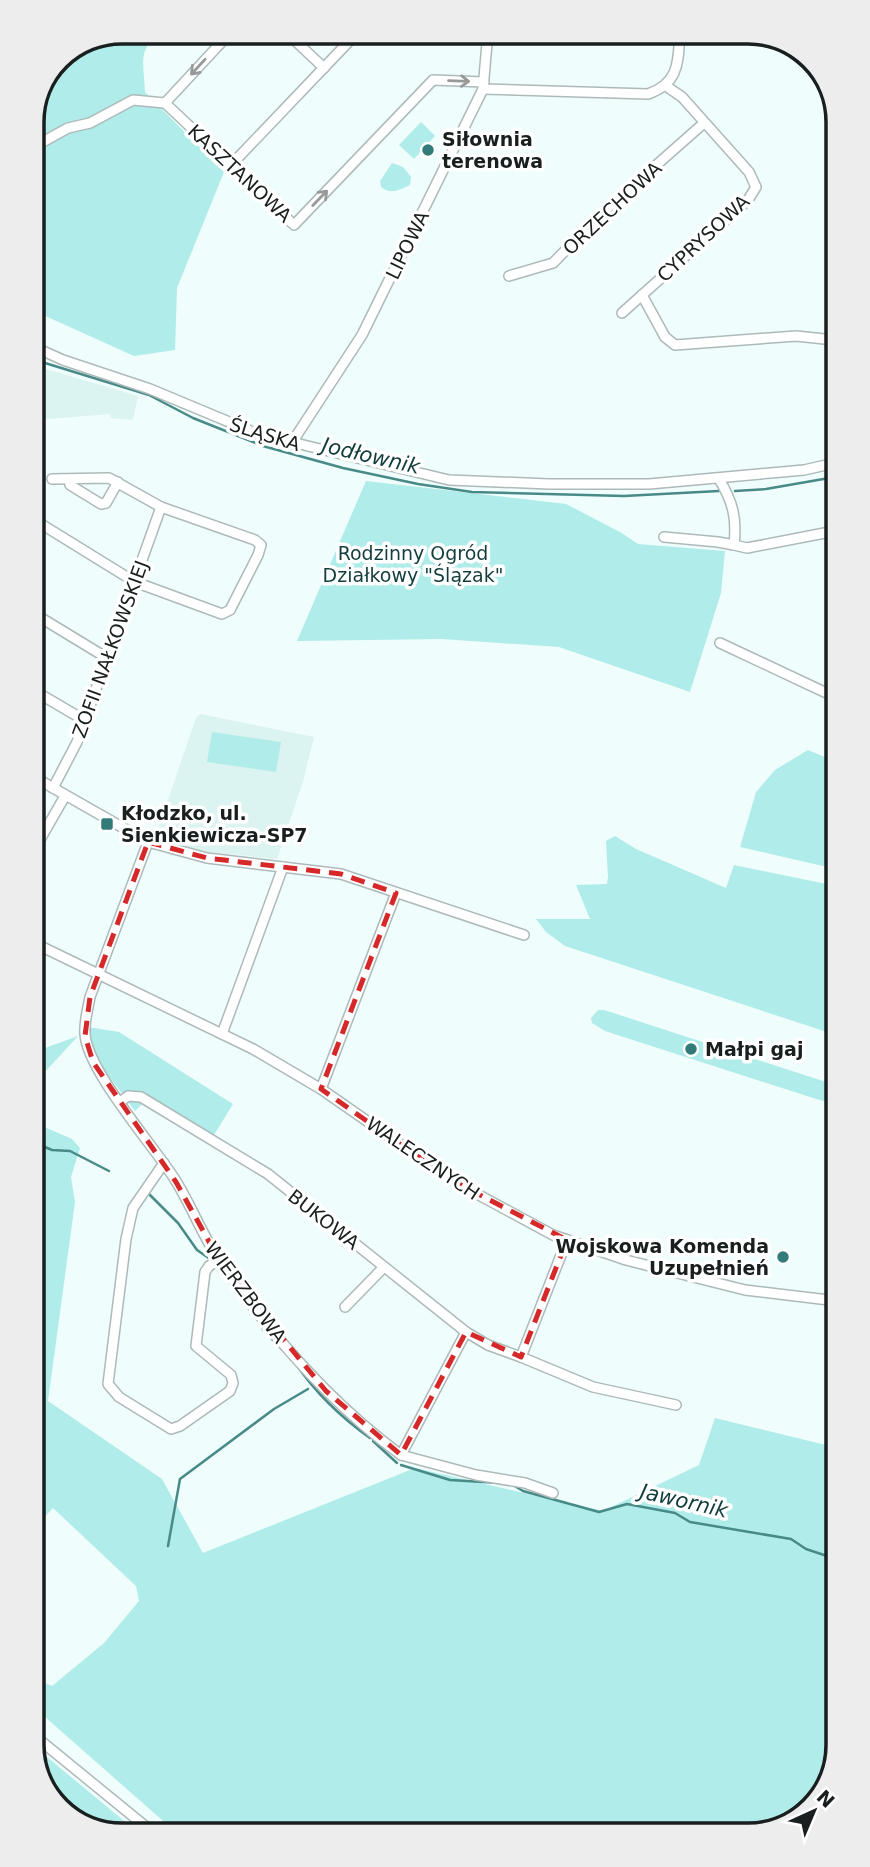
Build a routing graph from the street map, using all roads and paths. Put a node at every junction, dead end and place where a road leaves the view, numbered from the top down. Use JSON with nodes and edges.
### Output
{"nodes":[{"id":1,"x":220,"y":44,"type":"edge"},
{"id":2,"x":299,"y":44,"type":"edge"},
{"id":3,"x":347,"y":44,"type":"edge"},
{"id":4,"x":487,"y":44,"type":"edge"},
{"id":5,"x":679,"y":44,"type":"edge"},
{"id":6,"x":324,"y":68,"type":"junction"},
{"id":7,"x":484,"y":86,"type":"junction"},
{"id":8,"x":667,"y":86,"type":"junction"},
{"id":9,"x":165,"y":103,"type":"junction"},
{"id":10,"x":704,"y":122,"type":"junction"},
{"id":11,"x":44,"y":141,"type":"edge"},
{"id":12,"x":231,"y":165,"type":"junction"},
{"id":13,"x":509,"y":275,"type":"dead end"},
{"id":14,"x":642,"y":295,"type":"junction"},
{"id":15,"x":622,"y":313,"type":"dead end"},
{"id":16,"x":826,"y":339,"type":"edge"},
{"id":17,"x":44,"y":351,"type":"edge"},
{"id":18,"x":291,"y":444,"type":"junction"},
{"id":19,"x":826,"y":465,"type":"edge"},
{"id":20,"x":69,"y":479,"type":"junction"},
{"id":21,"x":719,"y":479,"type":"junction"},
{"id":22,"x":52,"y":480,"type":"dead end"},
{"id":23,"x":118,"y":482,"type":"junction"},
{"id":24,"x":161,"y":507,"type":"junction"},
{"id":25,"x":44,"y":526,"type":"edge"},
{"id":26,"x":826,"y":533,"type":"edge"},
{"id":27,"x":664,"y":537,"type":"dead end"},
{"id":28,"x":733,"y":545,"type":"junction"},
{"id":29,"x":135,"y":582,"type":"junction"},
{"id":30,"x":44,"y":620,"type":"edge"},
{"id":31,"x":720,"y":643,"type":"dead end"},
{"id":32,"x":107,"y":657,"type":"junction"},
{"id":33,"x":826,"y":693,"type":"edge"},
{"id":34,"x":44,"y":696,"type":"edge"},
{"id":35,"x":84,"y":720,"type":"junction"},
{"id":36,"x":44,"y":783,"type":"edge"},
{"id":37,"x":53,"y":788,"type":"junction"},
{"id":38,"x":65,"y":796,"type":"junction"},
{"id":39,"x":44,"y":833,"type":"edge"},
{"id":40,"x":148,"y":842,"type":"junction"},
{"id":41,"x":284,"y":867,"type":"junction"},
{"id":42,"x":396,"y":893,"type":"junction"},
{"id":43,"x":524,"y":935,"type":"dead end"},
{"id":44,"x":44,"y":948,"type":"edge"},
{"id":45,"x":99,"y":976,"type":"junction"},
{"id":46,"x":222,"y":1034,"type":"junction"},
{"id":47,"x":321,"y":1089,"type":"junction"},
{"id":48,"x":120,"y":1102,"type":"junction"},
{"id":49,"x":163,"y":1163,"type":"junction"},
{"id":50,"x":567,"y":1240,"type":"junction"},
{"id":51,"x":219,"y":1260,"type":"junction"},
{"id":52,"x":384,"y":1267,"type":"junction"},
{"id":53,"x":826,"y":1300,"type":"edge"},
{"id":54,"x":345,"y":1307,"type":"dead end"},
{"id":55,"x":466,"y":1332,"type":"junction"},
{"id":56,"x":521,"y":1357,"type":"junction"},
{"id":57,"x":676,"y":1405,"type":"dead end"},
{"id":58,"x":401,"y":1455,"type":"junction"},
{"id":59,"x":553,"y":1493,"type":"dead end"},
{"id":60,"x":44,"y":1744,"type":"edge"},
{"id":61,"x":141,"y":1823,"type":"edge"}],
"edges":[{"from":1,"to":9,"type":"street","one_way":true},
{"from":2,"to":6,"type":"street"},
{"from":3,"to":6,"type":"street"},
{"from":4,"to":7,"type":"street","name":"LIPOWA"},
{"from":5,"to":8,"type":"street"},
{"from":6,"to":12,"type":"street"},
{"from":7,"to":8,"type":"street"},
{"from":12,"to":7,"type":"street","name":"KASZTANOWA","one_way":true},
{"from":7,"to":18,"type":"street","name":"LIPOWA"},
{"from":8,"to":10,"type":"street","name":"CYPRYSOWA"},
{"from":9,"to":11,"type":"street"},
{"from":9,"to":12,"type":"street","name":"KASZTANOWA"},
{"from":10,"to":13,"type":"street","name":"ORZECHOWA"},
{"from":10,"to":14,"type":"street","name":"CYPRYSOWA"},
{"from":14,"to":15,"type":"street","name":"CYPRYSOWA"},
{"from":14,"to":16,"type":"street","name":"CYPRYSOWA"},
{"from":17,"to":18,"type":"street","name":"ŚLĄSKA"},
{"from":18,"to":21,"type":"street","name":"ŚLĄSKA"},
{"from":19,"to":21,"type":"street","name":"ŚLĄSKA"},
{"from":20,"to":22,"type":"street"},
{"from":20,"to":23,"type":"street"},
{"from":20,"to":23,"type":"street"},
{"from":21,"to":28,"type":"street"},
{"from":23,"to":24,"type":"street"},
{"from":24,"to":29,"type":"street","name":"ZOFII NAŁKOWSKIEJ"},
{"from":24,"to":29,"type":"street"},
{"from":25,"to":29,"type":"street"},
{"from":26,"to":28,"type":"street"},
{"from":27,"to":28,"type":"street"},
{"from":29,"to":32,"type":"street","name":"ZOFII NAŁKOWSKIEJ"},
{"from":30,"to":32,"type":"street"},
{"from":31,"to":33,"type":"street"},
{"from":32,"to":35,"type":"street","name":"ZOFII NAŁKOWSKIEJ"},
{"from":34,"to":35,"type":"street"},
{"from":35,"to":37,"type":"street","name":"ZOFII NAŁKOWSKIEJ"},
{"from":36,"to":37,"type":"street"},
{"from":37,"to":38,"type":"street"},
{"from":38,"to":39,"type":"street"},
{"from":38,"to":40,"type":"street"},
{"from":40,"to":41,"type":"street"},
{"from":40,"to":45,"type":"street","name":"WIERZBOWA"},
{"from":41,"to":42,"type":"street"},
{"from":41,"to":46,"type":"street"},
{"from":42,"to":43,"type":"street"},
{"from":42,"to":47,"type":"street"},
{"from":44,"to":45,"type":"street","name":"WALECZNYCH"},
{"from":45,"to":46,"type":"street","name":"WALECZNYCH"},
{"from":45,"to":48,"type":"street","name":"WIERZBOWA"},
{"from":46,"to":47,"type":"street","name":"WALECZNYCH"},
{"from":47,"to":50,"type":"street","name":"WALECZNYCH"},
{"from":48,"to":49,"type":"street","name":"WIERZBOWA"},
{"from":48,"to":52,"type":"street","name":"BUKOWA"},
{"from":49,"to":51,"type":"street","name":"WIERZBOWA"},
{"from":49,"to":51,"type":"street"},
{"from":50,"to":53,"type":"street","name":"WALECZNYCH"},
{"from":50,"to":56,"type":"street"},
{"from":51,"to":58,"type":"street","name":"WIERZBOWA"},
{"from":52,"to":54,"type":"street"},
{"from":52,"to":55,"type":"street","name":"BUKOWA"},
{"from":55,"to":56,"type":"street","name":"BUKOWA"},
{"from":55,"to":58,"type":"street"},
{"from":56,"to":57,"type":"street","name":"BUKOWA"},
{"from":58,"to":59,"type":"street"},
{"from":60,"to":61,"type":"street"}]}
